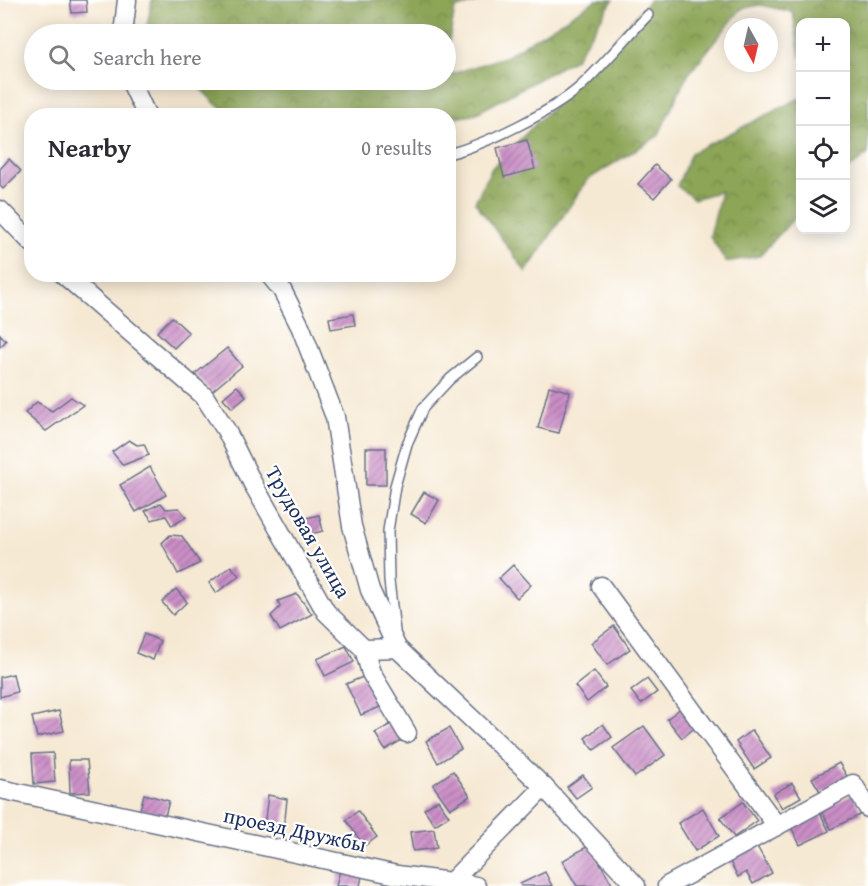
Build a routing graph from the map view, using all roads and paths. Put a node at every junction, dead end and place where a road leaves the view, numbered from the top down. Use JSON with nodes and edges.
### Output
{"nodes":[{"id":1,"x":127,"y":0,"type":"edge"},
{"id":2,"x":648,"y":15,"type":"dead end"},
{"id":3,"x":124,"y":24,"type":"edge"},
{"id":4,"x":135,"y":90,"type":"edge"},
{"id":5,"x":143,"y":108,"type":"edge"},
{"id":6,"x":456,"y":152,"type":"edge"},
{"id":7,"x":0,"y":210,"type":"edge"},
{"id":8,"x":24,"y":235,"type":"edge"},
{"id":9,"x":72,"y":282,"type":"edge"},
{"id":10,"x":276,"y":282,"type":"edge"},
{"id":11,"x":477,"y":357,"type":"dead end"},
{"id":12,"x":600,"y":586,"type":"dead end"},
{"id":13,"x":397,"y":648,"type":"junction"},
{"id":14,"x":364,"y":649,"type":"junction"},
{"id":15,"x":407,"y":733,"type":"dead end"},
{"id":16,"x":544,"y":788,"type":"junction"},
{"id":17,"x":0,"y":789,"type":"edge"},
{"id":18,"x":868,"y":808,"type":"edge"},
{"id":19,"x":777,"y":826,"type":"junction"},
{"id":20,"x":451,"y":882,"type":"junction"},
{"id":21,"x":476,"y":886,"type":"edge"},
{"id":22,"x":636,"y":886,"type":"edge"},
{"id":23,"x":667,"y":886,"type":"edge"}],
"edges":[{"from":1,"to":3,"type":"street"},
{"from":2,"to":6,"type":"lane"},
{"from":4,"to":5,"type":"street"},
{"from":7,"to":8,"type":"street"},
{"from":9,"to":14,"type":"street","name":"Трудовая улица"},
{"from":10,"to":13,"type":"street"},
{"from":11,"to":13,"type":"lane"},
{"from":12,"to":19,"type":"street"},
{"from":13,"to":14,"type":"street"},
{"from":13,"to":16,"type":"street"},
{"from":14,"to":15,"type":"street"},
{"from":16,"to":20,"type":"street"},
{"from":16,"to":22,"type":"street"},
{"from":17,"to":20,"type":"street","name":"проезд Дружбы"},
{"from":18,"to":19,"type":"street"},
{"from":19,"to":23,"type":"street"},
{"from":20,"to":21,"type":"street","name":"проезд Дружбы"}]}
